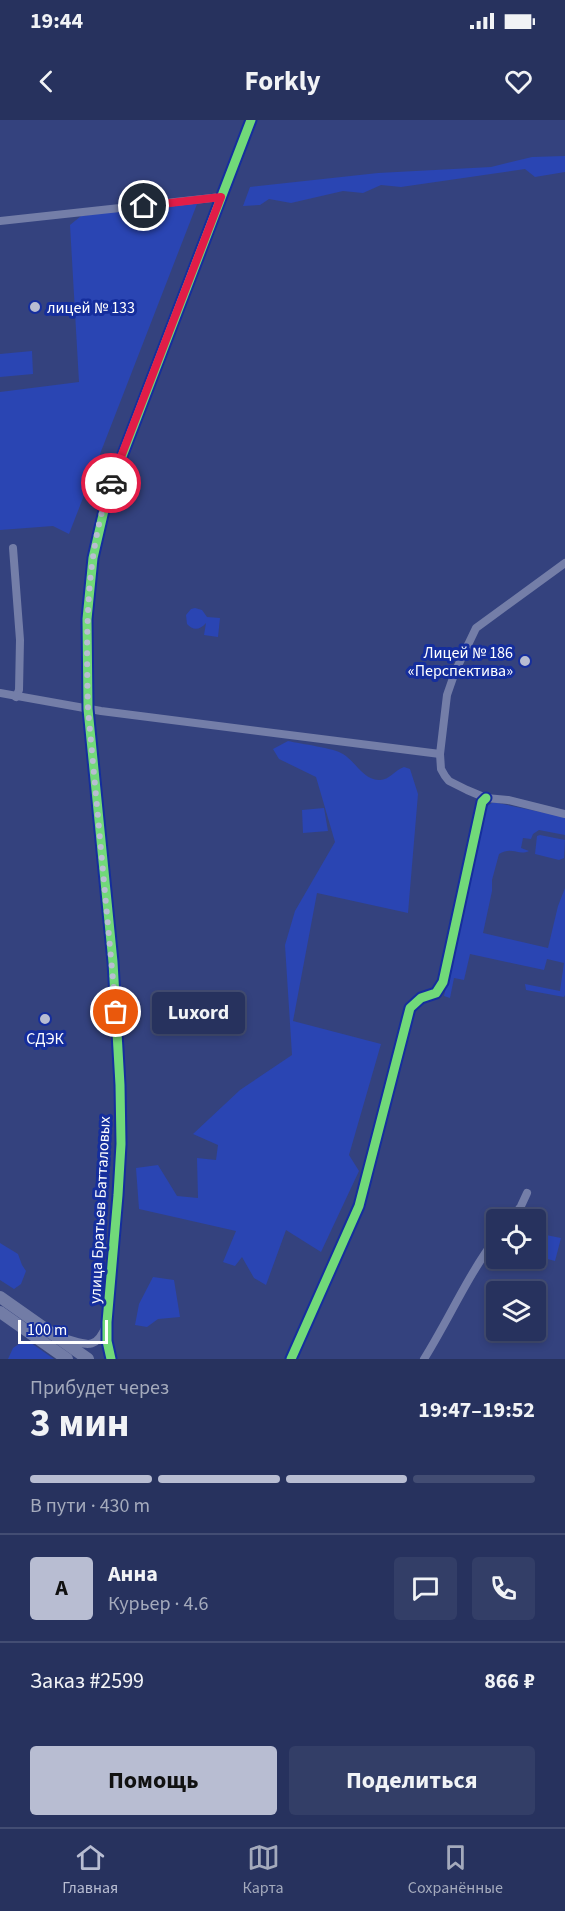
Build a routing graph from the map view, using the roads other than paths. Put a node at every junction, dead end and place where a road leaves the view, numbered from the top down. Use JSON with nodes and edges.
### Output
{"nodes":[{"id":1,"x":251,"y":120,"type":"edge"},
{"id":2,"x":221,"y":197,"type":"junction"},
{"id":3,"x":0,"y":221,"type":"edge"},
{"id":4,"x":13,"y":548,"type":"dead end"},
{"id":5,"x":565,"y":563,"type":"edge"},
{"id":6,"x":0,"y":693,"type":"edge"},
{"id":7,"x":16,"y":697,"type":"junction"},
{"id":8,"x":88,"y":709,"type":"junction"},
{"id":9,"x":440,"y":754,"type":"junction"},
{"id":10,"x":486,"y":798,"type":"junction"},
{"id":11,"x":565,"y":814,"type":"edge"},
{"id":12,"x":527,"y":1193,"type":"dead end"},
{"id":13,"x":520,"y":1209,"type":"edge"},
{"id":14,"x":486,"y":1252,"type":"edge"},
{"id":15,"x":0,"y":1297,"type":"edge"},
{"id":16,"x":0,"y":1312,"type":"edge"},
{"id":17,"x":107,"y":1322,"type":"junction"},
{"id":18,"x":56,"y":1336,"type":"junction"},
{"id":19,"x":67,"y":1359,"type":"edge"},
{"id":20,"x":88,"y":1359,"type":"edge"},
{"id":21,"x":111,"y":1359,"type":"edge"},
{"id":22,"x":291,"y":1359,"type":"edge"},
{"id":23,"x":424,"y":1359,"type":"edge"}],
"edges":[{"from":1,"to":2,"type":"street","name":"улица Братьев Батталовых"},
{"from":2,"to":3,"type":"street"},
{"from":2,"to":8,"type":"street","name":"улица Братьев Батталовых"},
{"from":4,"to":7,"type":"street"},
{"from":5,"to":9,"type":"street"},
{"from":6,"to":7,"type":"street"},
{"from":7,"to":8,"type":"street"},
{"from":8,"to":9,"type":"street"},
{"from":8,"to":17,"type":"street","name":"улица Братьев Батталовых"},
{"from":9,"to":10,"type":"street"},
{"from":10,"to":11,"type":"street"},
{"from":10,"to":22,"type":"street"},
{"from":12,"to":13,"type":"street"},
{"from":14,"to":23,"type":"street"},
{"from":15,"to":18,"type":"main road"},
{"from":16,"to":19,"type":"main road"},
{"from":17,"to":18,"type":"street","name":"улица Братьев Батталовых"},
{"from":17,"to":21,"type":"street","name":"улица Братьев Батталовых"},
{"from":18,"to":20,"type":"main road"}]}
